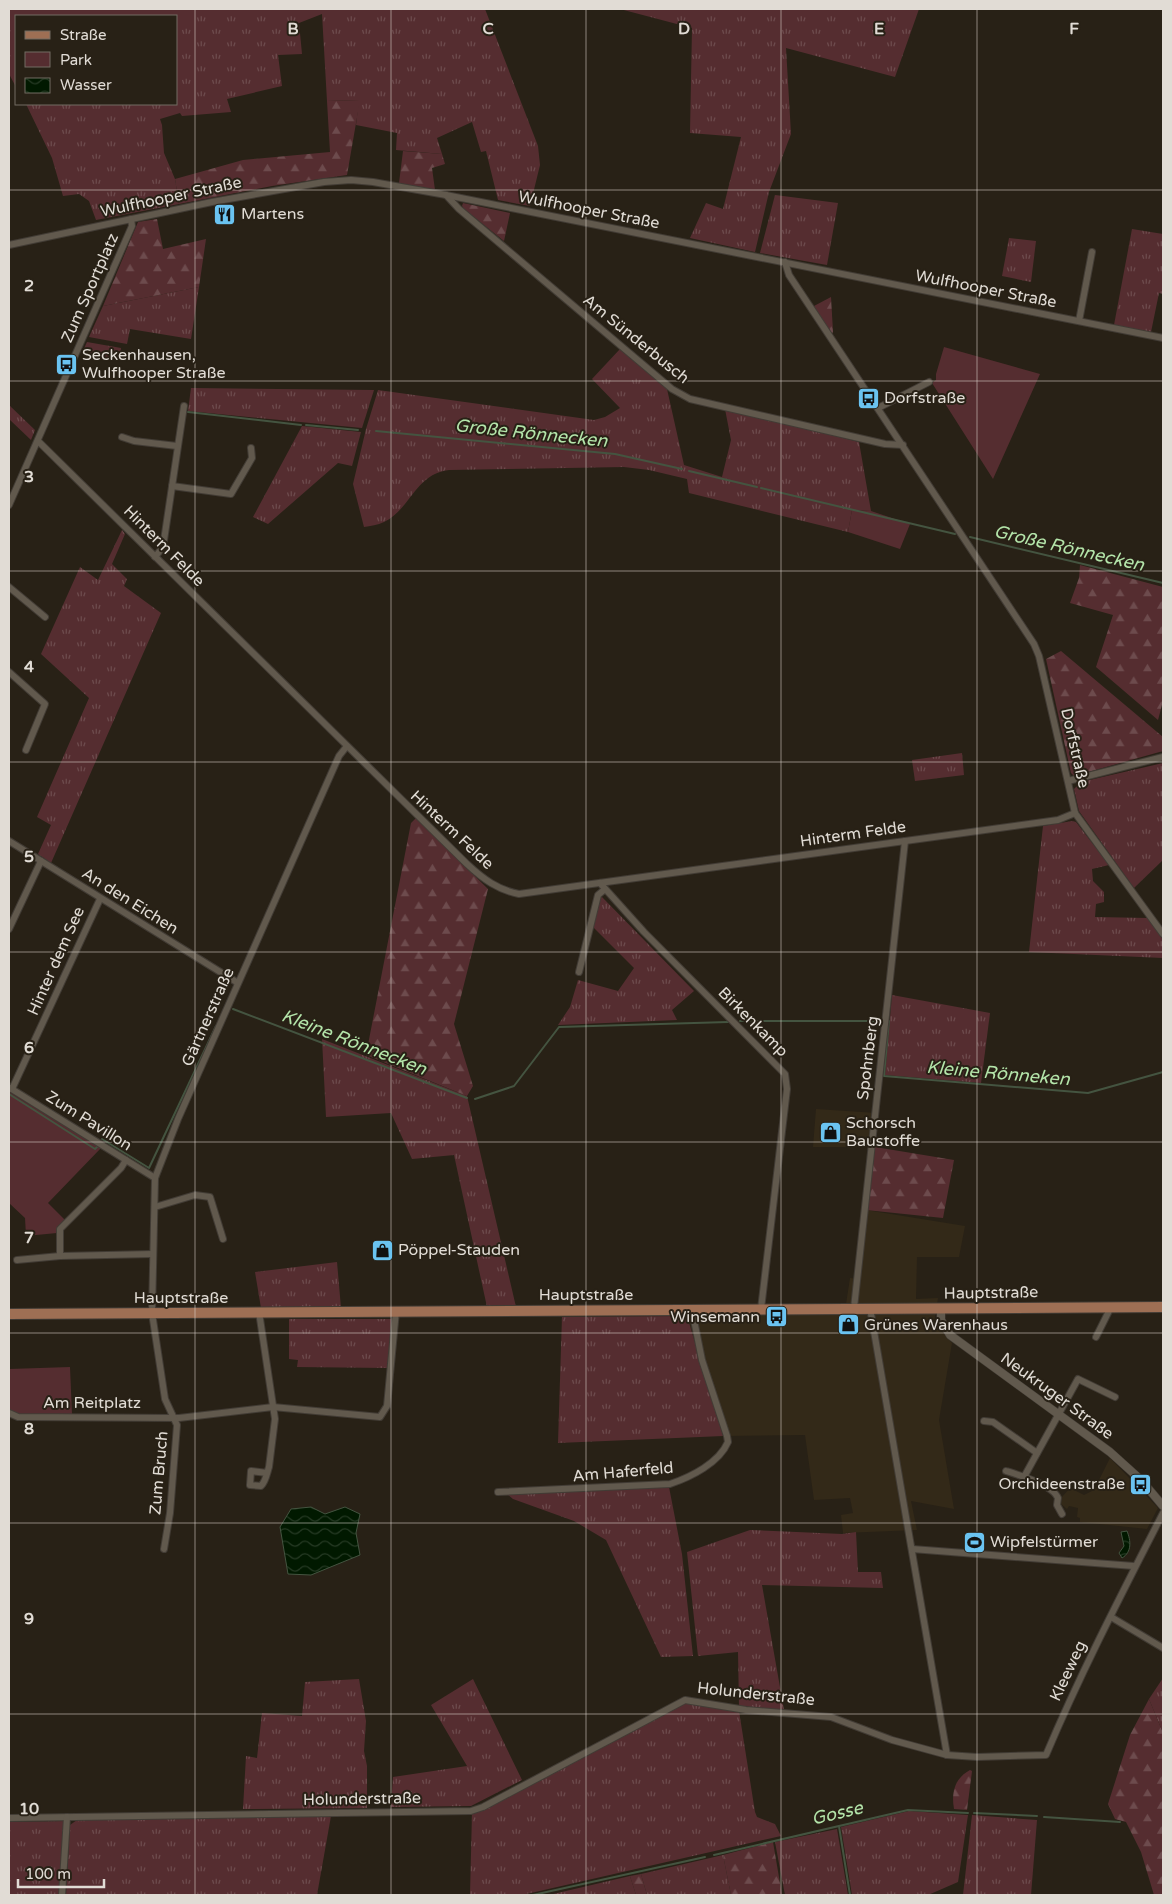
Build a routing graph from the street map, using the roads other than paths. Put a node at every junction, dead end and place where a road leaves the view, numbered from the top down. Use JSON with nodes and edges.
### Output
{"nodes":[{"id":1,"x":446,"y":195,"type":"junction"},
{"id":2,"x":131,"y":219,"type":"junction"},
{"id":3,"x":9,"y":245,"type":"edge"},
{"id":4,"x":1092,"y":252,"type":"dead end"},
{"id":5,"x":785,"y":262,"type":"junction"},
{"id":6,"x":1079,"y":321,"type":"junction"},
{"id":7,"x":1163,"y":338,"type":"edge"},
{"id":8,"x":929,"y":382,"type":"dead end"},
{"id":9,"x":184,"y":406,"type":"dead end"},
{"id":10,"x":878,"y":408,"type":"junction"},
{"id":11,"x":122,"y":436,"type":"dead end"},
{"id":12,"x":38,"y":441,"type":"junction"},
{"id":13,"x":177,"y":446,"type":"junction"},
{"id":14,"x":903,"y":446,"type":"junction"},
{"id":15,"x":251,"y":448,"type":"dead end"},
{"id":16,"x":172,"y":486,"type":"junction"},
{"id":17,"x":9,"y":505,"type":"edge"},
{"id":18,"x":155,"y":558,"type":"junction"},
{"id":19,"x":9,"y":587,"type":"edge"},
{"id":20,"x":46,"y":617,"type":"dead end"},
{"id":21,"x":9,"y":672,"type":"edge"},
{"id":22,"x":347,"y":746,"type":"junction"},
{"id":23,"x":26,"y":750,"type":"dead end"},
{"id":24,"x":1163,"y":756,"type":"edge"},
{"id":25,"x":1068,"y":781,"type":"junction"},
{"id":26,"x":1075,"y":813,"type":"junction"},
{"id":27,"x":9,"y":841,"type":"edge"},
{"id":28,"x":905,"y":841,"type":"junction"},
{"id":29,"x":41,"y":861,"type":"junction"},
{"id":30,"x":600,"y":883,"type":"junction"},
{"id":31,"x":604,"y":890,"type":"junction"},
{"id":32,"x":100,"y":899,"type":"junction"},
{"id":33,"x":9,"y":907,"type":"edge"},
{"id":34,"x":17,"y":911,"type":"junction"},
{"id":35,"x":9,"y":929,"type":"edge"},
{"id":36,"x":1163,"y":934,"type":"edge"},
{"id":37,"x":579,"y":972,"type":"dead end"},
{"id":38,"x":238,"y":983,"type":"junction"},
{"id":39,"x":10,"y":1088,"type":"edge"},
{"id":40,"x":126,"y":1160,"type":"junction"},
{"id":41,"x":155,"y":1178,"type":"junction"},
{"id":42,"x":155,"y":1207,"type":"junction"},
{"id":43,"x":223,"y":1239,"type":"dead end"},
{"id":44,"x":153,"y":1254,"type":"junction"},
{"id":45,"x":60,"y":1256,"type":"junction"},
{"id":46,"x":17,"y":1260,"type":"dead end"},
{"id":47,"x":1111,"y":1307,"type":"junction"},
{"id":48,"x":1163,"y":1307,"type":"edge"},
{"id":49,"x":854,"y":1308,"type":"junction"},
{"id":50,"x":870,"y":1308,"type":"junction"},
{"id":51,"x":761,"y":1309,"type":"junction"},
{"id":52,"x":941,"y":1309,"type":"junction"},
{"id":53,"x":692,"y":1310,"type":"junction"},
{"id":54,"x":396,"y":1311,"type":"junction"},
{"id":55,"x":259,"y":1312,"type":"junction"},
{"id":56,"x":152,"y":1313,"type":"junction"},
{"id":57,"x":9,"y":1314,"type":"edge"},
{"id":58,"x":1096,"y":1337,"type":"dead end"},
{"id":59,"x":1115,"y":1397,"type":"dead end"},
{"id":60,"x":273,"y":1407,"type":"junction"},
{"id":61,"x":9,"y":1413,"type":"edge"},
{"id":62,"x":1060,"y":1414,"type":"junction"},
{"id":63,"x":175,"y":1418,"type":"junction"},
{"id":64,"x":984,"y":1421,"type":"dead end"},
{"id":65,"x":1038,"y":1453,"type":"junction"},
{"id":66,"x":1006,"y":1471,"type":"dead end"},
{"id":67,"x":267,"y":1473,"type":"dead end"},
{"id":68,"x":1024,"y":1477,"type":"junction"},
{"id":69,"x":498,"y":1492,"type":"dead end"},
{"id":70,"x":1163,"y":1506,"type":"edge"},
{"id":71,"x":1163,"y":1513,"type":"edge"},
{"id":72,"x":1062,"y":1514,"type":"dead end"},
{"id":73,"x":164,"y":1549,"type":"dead end"},
{"id":74,"x":912,"y":1549,"type":"junction"},
{"id":75,"x":1134,"y":1566,"type":"junction"},
{"id":76,"x":1111,"y":1616,"type":"junction"},
{"id":77,"x":1163,"y":1648,"type":"edge"},
{"id":78,"x":947,"y":1755,"type":"junction"},
{"id":79,"x":67,"y":1817,"type":"junction"},
{"id":80,"x":9,"y":1818,"type":"edge"},
{"id":81,"x":62,"y":1895,"type":"edge"}],
"edges":[{"from":1,"to":2,"type":"street","name":"Wulfhooper Straße"},
{"from":1,"to":5,"type":"street","name":"Wulfhooper Straße"},
{"from":1,"to":14,"type":"street","name":"Am Sünderbusch"},
{"from":2,"to":3,"type":"street","name":"Wulfhooper Straße"},
{"from":2,"to":12,"type":"street","name":"Zum Sportplatz"},
{"from":4,"to":6,"type":"street"},
{"from":5,"to":6,"type":"street","name":"Wulfhooper Straße"},
{"from":5,"to":10,"type":"street","name":"Dorfstraße"},
{"from":6,"to":7,"type":"street","name":"Wulfhooper Straße"},
{"from":8,"to":10,"type":"street"},
{"from":9,"to":13,"type":"street"},
{"from":10,"to":14,"type":"street","name":"Dorfstraße"},
{"from":11,"to":13,"type":"street"},
{"from":12,"to":17,"type":"street","name":"Zum Sportplatz"},
{"from":12,"to":18,"type":"street","name":"Hinterm Felde"},
{"from":13,"to":16,"type":"street"},
{"from":14,"to":25,"type":"street","name":"Dorfstraße"},
{"from":15,"to":16,"type":"street"},
{"from":16,"to":18,"type":"street"},
{"from":18,"to":22,"type":"street","name":"Hinterm Felde"},
{"from":19,"to":20,"type":"street"},
{"from":21,"to":23,"type":"street"},
{"from":22,"to":30,"type":"street","name":"Hinterm Felde"},
{"from":22,"to":38,"type":"street","name":"Gärtnerstraße"},
{"from":24,"to":25,"type":"street"},
{"from":25,"to":26,"type":"street","name":"Dorfstraße"},
{"from":26,"to":28,"type":"street","name":"Hinterm Felde"},
{"from":26,"to":36,"type":"street","name":"Dorfstraße"},
{"from":27,"to":29,"type":"street","name":"An den Eichen"},
{"from":28,"to":30,"type":"street","name":"Hinterm Felde"},
{"from":28,"to":49,"type":"street","name":"Spohnberg"},
{"from":29,"to":32,"type":"street","name":"An den Eichen"},
{"from":29,"to":34,"type":"street"},
{"from":30,"to":31,"type":"street","name":"Birkenkamp"},
{"from":31,"to":37,"type":"street"},
{"from":31,"to":51,"type":"street","name":"Birkenkamp"},
{"from":32,"to":38,"type":"street","name":"An den Eichen"},
{"from":32,"to":39,"type":"street","name":"Hinter dem See"},
{"from":33,"to":34,"type":"street"},
{"from":34,"to":35,"type":"street"},
{"from":38,"to":41,"type":"street","name":"Gärtnerstraße"},
{"from":39,"to":40,"type":"street","name":"Zum Pavillon"},
{"from":40,"to":41,"type":"street","name":"Zum Pavillon"},
{"from":40,"to":45,"type":"street"},
{"from":41,"to":42,"type":"street","name":"Gärtnerstraße"},
{"from":42,"to":43,"type":"street"},
{"from":42,"to":44,"type":"street","name":"Gärtnerstraße"},
{"from":44,"to":45,"type":"street"},
{"from":44,"to":56,"type":"street","name":"Gärtnerstraße"},
{"from":45,"to":46,"type":"street"},
{"from":47,"to":48,"type":"main road","name":"Hauptstraße"},
{"from":47,"to":52,"type":"main road","name":"Hauptstraße"},
{"from":47,"to":58,"type":"street"},
{"from":49,"to":50,"type":"main road","name":"Hauptstraße"},
{"from":49,"to":51,"type":"main road","name":"Hauptstraße"},
{"from":50,"to":52,"type":"main road","name":"Hauptstraße"},
{"from":50,"to":74,"type":"street"},
{"from":51,"to":53,"type":"main road","name":"Hauptstraße"},
{"from":52,"to":62,"type":"street","name":"Neukruger Straße"},
{"from":53,"to":54,"type":"main road","name":"Hauptstraße"},
{"from":53,"to":69,"type":"street","name":"Am Haferfeld"},
{"from":54,"to":55,"type":"main road","name":"Hauptstraße"},
{"from":54,"to":60,"type":"street","name":"Am Reitplatz"},
{"from":55,"to":56,"type":"main road","name":"Hauptstraße"},
{"from":55,"to":60,"type":"street"},
{"from":56,"to":57,"type":"main road","name":"Hauptstraße"},
{"from":56,"to":63,"type":"street","name":"Zum Bruch"},
{"from":59,"to":62,"type":"street"},
{"from":60,"to":63,"type":"street","name":"Am Reitplatz"},
{"from":60,"to":67,"type":"street"},
{"from":61,"to":63,"type":"street","name":"Am Reitplatz"},
{"from":62,"to":65,"type":"street"},
{"from":62,"to":70,"type":"street","name":"Neukruger Straße"},
{"from":63,"to":73,"type":"street","name":"Zum Bruch"},
{"from":64,"to":65,"type":"street"},
{"from":65,"to":68,"type":"street"},
{"from":66,"to":68,"type":"street"},
{"from":68,"to":72,"type":"street"},
{"from":71,"to":75,"type":"street","name":"Kleeweg"},
{"from":74,"to":75,"type":"street"},
{"from":74,"to":78,"type":"street"},
{"from":75,"to":76,"type":"street","name":"Kleeweg"},
{"from":76,"to":77,"type":"street"},
{"from":76,"to":78,"type":"street","name":"Kleeweg"},
{"from":78,"to":79,"type":"street","name":"Holunderstraße"},
{"from":79,"to":80,"type":"street","name":"Holunderstraße"},
{"from":79,"to":81,"type":"street"}]}
